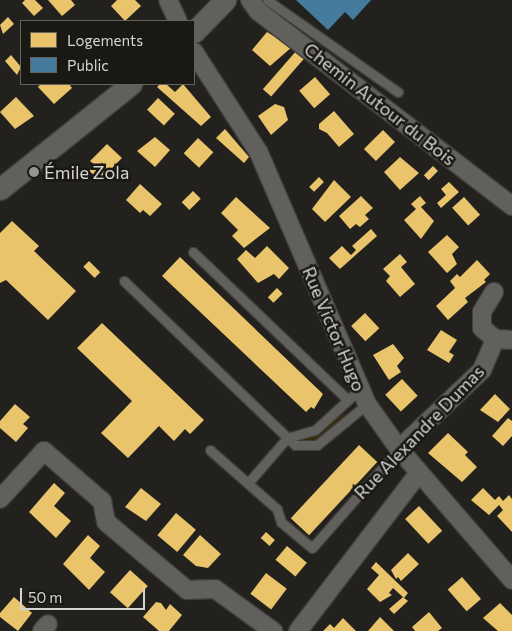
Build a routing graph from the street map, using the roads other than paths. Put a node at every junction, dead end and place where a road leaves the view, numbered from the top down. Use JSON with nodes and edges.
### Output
{"nodes":[{"id":1,"x":168,"y":0,"type":"edge"},
{"id":2,"x":225,"y":0,"type":"edge"},
{"id":3,"x":250,"y":0,"type":"edge"},
{"id":4,"x":267,"y":0,"type":"edge"},
{"id":5,"x":178,"y":20,"type":"edge"},
{"id":6,"x":195,"y":31,"type":"edge"},
{"id":7,"x":195,"y":54,"type":"edge"},
{"id":8,"x":130,"y":85,"type":"edge"},
{"id":9,"x":398,"y":92,"type":"dead end"},
{"id":10,"x":0,"y":189,"type":"edge"},
{"id":11,"x":512,"y":206,"type":"edge"},
{"id":12,"x":193,"y":252,"type":"dead end"},
{"id":13,"x":124,"y":281,"type":"dead end"},
{"id":14,"x":494,"y":292,"type":"dead end"},
{"id":15,"x":504,"y":339,"type":"edge"},
{"id":16,"x":358,"y":398,"type":"junction"},
{"id":17,"x":287,"y":438,"type":"junction"},
{"id":18,"x":399,"y":449,"type":"junction"},
{"id":19,"x":210,"y":450,"type":"dead end"},
{"id":20,"x":419,"y":472,"type":"junction"},
{"id":21,"x":248,"y":483,"type":"junction"},
{"id":22,"x":0,"y":499,"type":"edge"},
{"id":23,"x":512,"y":580,"type":"edge"},
{"id":24,"x":273,"y":631,"type":"edge"},
{"id":25,"x":298,"y":631,"type":"edge"}],
"edges":[{"from":1,"to":5,"type":"street"},
{"from":2,"to":6,"type":"street"},
{"from":3,"to":11,"type":"street","name":"Chemin Autour du Bois"},
{"from":4,"to":9,"type":"lane"},
{"from":7,"to":16,"type":"street","name":"Rue Victor Hugo"},
{"from":8,"to":10,"type":"street"},
{"from":12,"to":16,"type":"lane"},
{"from":13,"to":17,"type":"lane"},
{"from":14,"to":15,"type":"street"},
{"from":15,"to":18,"type":"street","name":"Rue Alexandre Dumas"},
{"from":16,"to":17,"type":"lane"},
{"from":16,"to":17,"type":"lane"},
{"from":16,"to":18,"type":"street","name":"Rue Victor Hugo"},
{"from":17,"to":21,"type":"lane"},
{"from":18,"to":20,"type":"street","name":"Rue Victor Hugo"},
{"from":18,"to":21,"type":"lane","name":"Rue Alexandre Dumas"},
{"from":19,"to":21,"type":"lane"},
{"from":20,"to":23,"type":"street","name":"Rue Victor Hugo"},
{"from":20,"to":25,"type":"street"},
{"from":22,"to":24,"type":"street"}]}
